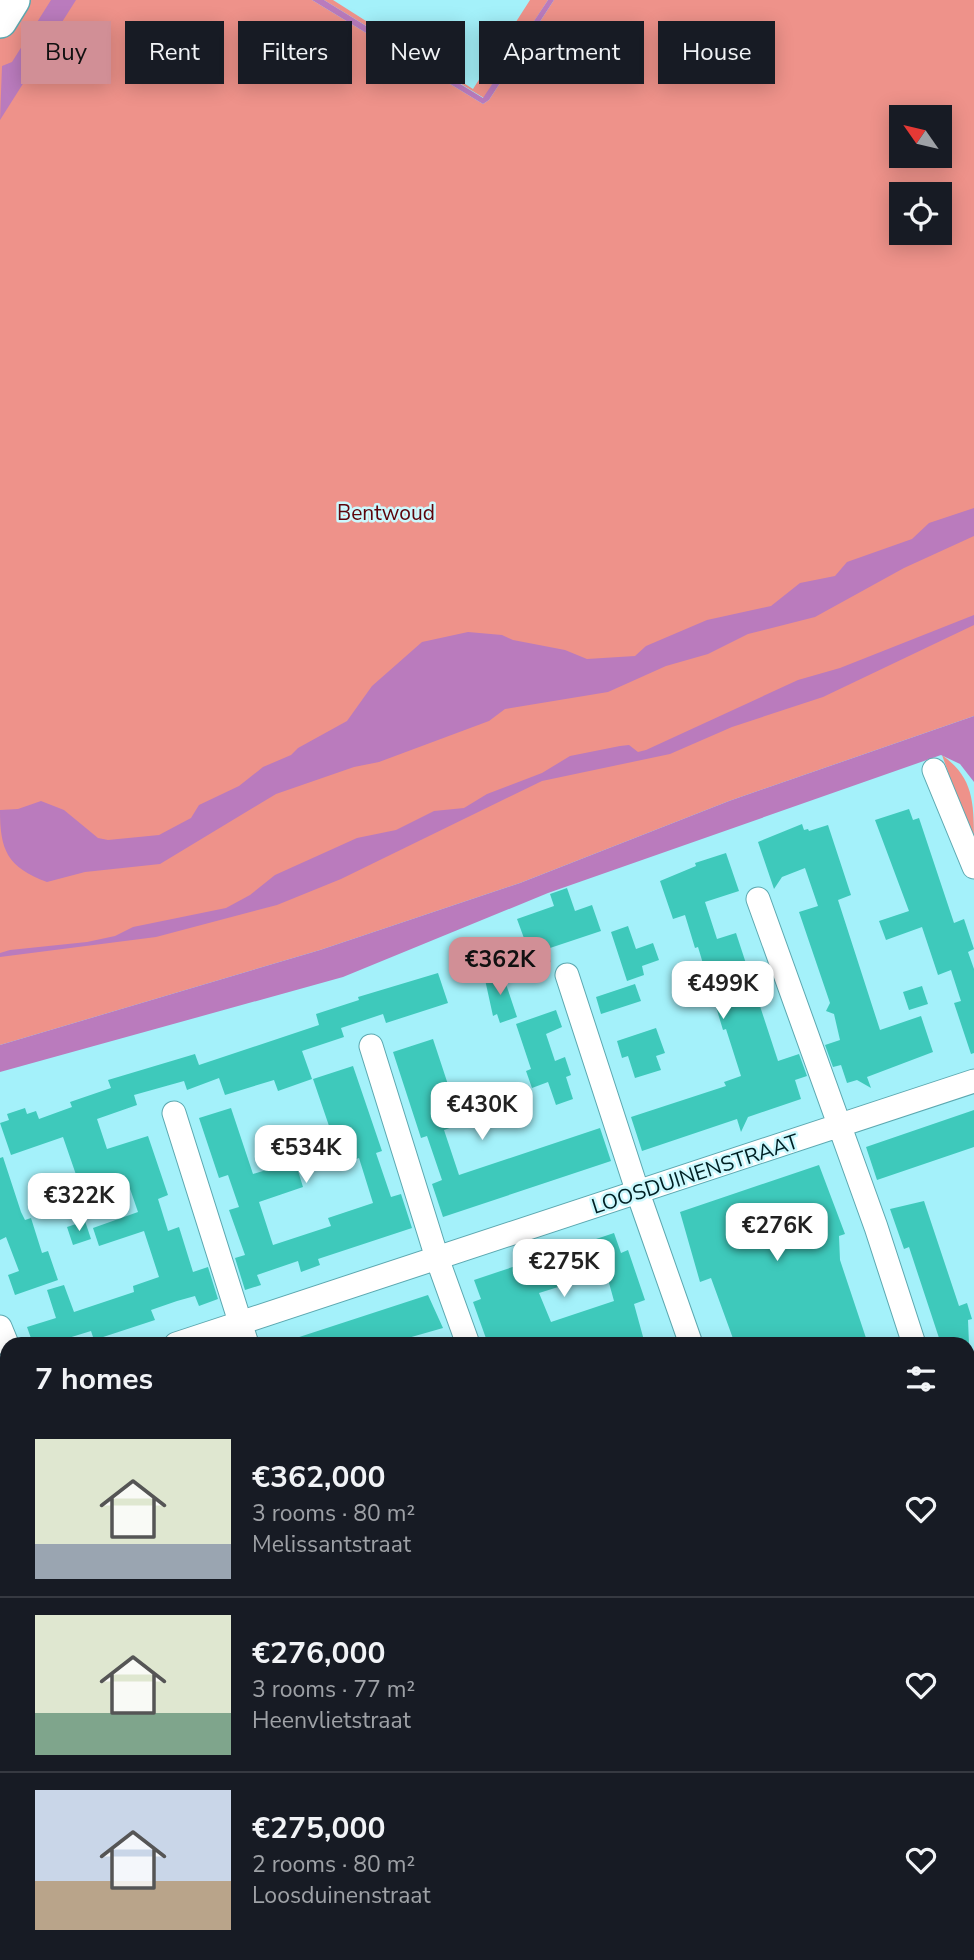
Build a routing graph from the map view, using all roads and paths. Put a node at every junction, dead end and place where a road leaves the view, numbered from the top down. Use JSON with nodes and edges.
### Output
{"nodes":[{"id":1,"x":13,"y":0,"type":"edge"},
{"id":2,"x":0,"y":21,"type":"edge"},
{"id":3,"x":934,"y":770,"type":"dead end"},
{"id":4,"x":973,"y":862,"type":"edge"},
{"id":5,"x":758,"y":899,"type":"dead end"},
{"id":6,"x":567,"y":975,"type":"dead end"},
{"id":7,"x":371,"y":1046,"type":"dead end"},
{"id":8,"x":974,"y":1081,"type":"edge"},
{"id":9,"x":174,"y":1113,"type":"dead end"},
{"id":10,"x":839,"y":1126,"type":"junction"},
{"id":11,"x":638,"y":1193,"type":"junction"},
{"id":12,"x":437,"y":1258,"type":"junction"},
{"id":13,"x":244,"y":1334,"type":"edge"},
{"id":14,"x":224,"y":1337,"type":"edge"},
{"id":15,"x":465,"y":1337,"type":"edge"},
{"id":16,"x":689,"y":1337,"type":"edge"},
{"id":17,"x":912,"y":1337,"type":"edge"}],
"edges":[{"from":1,"to":2,"type":"main road"},
{"from":3,"to":4,"type":"street"},
{"from":5,"to":10,"type":"street"},
{"from":6,"to":11,"type":"street"},
{"from":7,"to":12,"type":"street"},
{"from":8,"to":10,"type":"street","name":"LOOSDUINENSTRAAT"},
{"from":9,"to":13,"type":"street"},
{"from":10,"to":11,"type":"street","name":"LOOSDUINENSTRAAT"},
{"from":10,"to":17,"type":"street"},
{"from":11,"to":12,"type":"street","name":"LOOSDUINENSTRAAT"},
{"from":11,"to":16,"type":"street"},
{"from":12,"to":13,"type":"street","name":"LOOSDUINENSTRAAT"},
{"from":12,"to":15,"type":"street"},
{"from":13,"to":14,"type":"street","name":"LOOSDUINENSTRAAT"}]}
